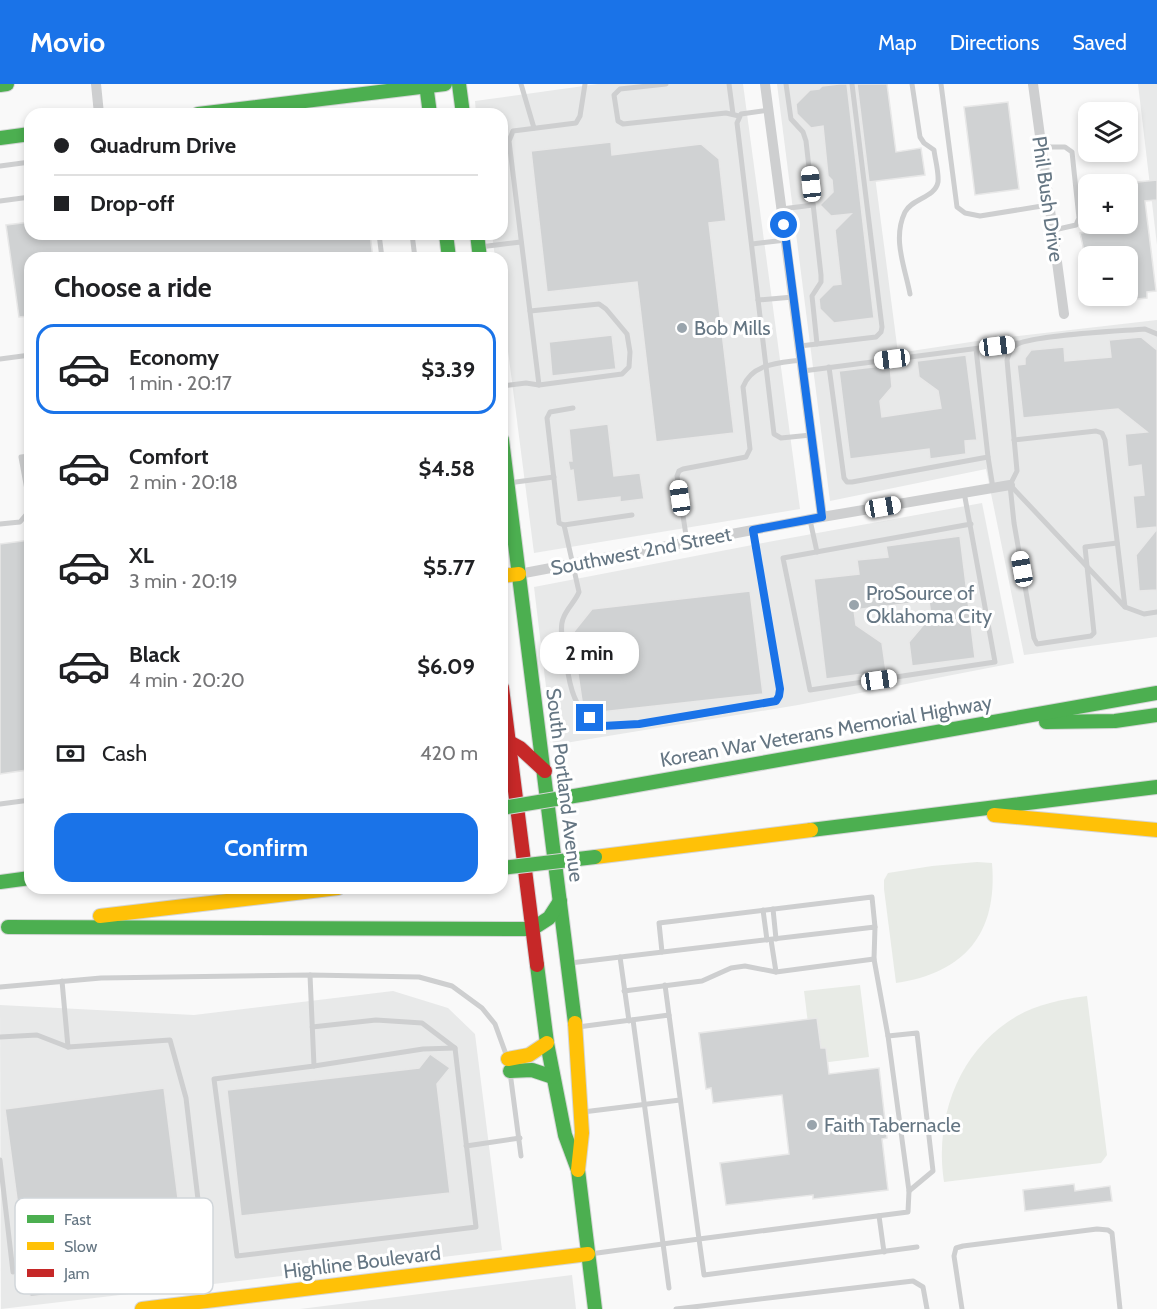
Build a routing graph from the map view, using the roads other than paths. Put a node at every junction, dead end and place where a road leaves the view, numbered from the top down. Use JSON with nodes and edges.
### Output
{"nodes":[{"id":1,"x":7,"y":84,"type":"edge"},
{"id":2,"x":96,"y":84,"type":"edge"},
{"id":3,"x":445,"y":84,"type":"edge"},
{"id":4,"x":459,"y":84,"type":"edge"},
{"id":5,"x":521,"y":84,"type":"edge"},
{"id":6,"x":585,"y":84,"type":"edge"},
{"id":7,"x":666,"y":84,"type":"edge"},
{"id":8,"x":729,"y":84,"type":"edge"},
{"id":9,"x":765,"y":84,"type":"edge"},
{"id":10,"x":786,"y":84,"type":"edge"},
{"id":11,"x":852,"y":84,"type":"edge"},
{"id":12,"x":912,"y":84,"type":"edge"},
{"id":13,"x":941,"y":84,"type":"edge"},
{"id":14,"x":1033,"y":84,"type":"edge"},
{"id":15,"x":0,"y":85,"type":"edge"},
{"id":16,"x":426,"y":85,"type":"edge"},
{"id":17,"x":98,"y":108,"type":"edge"},
{"id":18,"x":289,"y":108,"type":"edge"},
{"id":19,"x":429,"y":108,"type":"edge"},
{"id":20,"x":462,"y":108,"type":"edge"},
{"id":21,"x":769,"y":110,"type":"junction"},
{"id":22,"x":736,"y":115,"type":"junction"},
{"id":23,"x":534,"y":128,"type":"junction"},
{"id":24,"x":24,"y":135,"type":"edge"},
{"id":25,"x":0,"y":138,"type":"edge"},
{"id":26,"x":1041,"y":147,"type":"junction"},
{"id":27,"x":24,"y":163,"type":"edge"},
{"id":28,"x":0,"y":166,"type":"edge"},
{"id":29,"x":24,"y":198,"type":"edge"},
{"id":30,"x":0,"y":201,"type":"edge"},
{"id":31,"x":813,"y":205,"type":"junction"},
{"id":32,"x":1048,"y":205,"type":"junction"},
{"id":33,"x":782,"y":209,"type":"junction"},
{"id":34,"x":1052,"y":231,"type":"junction"},
{"id":35,"x":786,"y":240,"type":"junction"},
{"id":36,"x":521,"y":242,"type":"junction"},
{"id":37,"x":752,"y":244,"type":"junction"},
{"id":38,"x":478,"y":246,"type":"edge"},
{"id":39,"x":910,"y":294,"type":"dead end"},
{"id":40,"x":793,"y":297,"type":"junction"},
{"id":41,"x":758,"y":300,"type":"junction"},
{"id":42,"x":530,"y":311,"type":"junction"},
{"id":43,"x":1064,"y":314,"type":"dead end"},
{"id":44,"x":1157,"y":334,"type":"edge"},
{"id":45,"x":1018,"y":343,"type":"junction"},
{"id":46,"x":817,"y":344,"type":"junction"},
{"id":47,"x":800,"y":346,"type":"junction"},
{"id":48,"x":976,"y":348,"type":"junction"},
{"id":49,"x":24,"y":356,"type":"edge"},
{"id":50,"x":0,"y":359,"type":"edge"},
{"id":51,"x":766,"y":364,"type":"junction"},
{"id":52,"x":802,"y":366,"type":"junction"},
{"id":53,"x":829,"y":367,"type":"junction"},
{"id":54,"x":508,"y":385,"type":"edge"},
{"id":55,"x":539,"y":385,"type":"junction"},
{"id":56,"x":573,"y":408,"type":"dead end"},
{"id":57,"x":811,"y":435,"type":"junction"},
{"id":58,"x":1014,"y":440,"type":"junction"},
{"id":59,"x":24,"y":457,"type":"edge"},
{"id":60,"x":988,"y":457,"type":"junction"},
{"id":61,"x":24,"y":474,"type":"edge"},
{"id":62,"x":554,"y":477,"type":"junction"},
{"id":63,"x":508,"y":483,"type":"joint"},
{"id":64,"x":1010,"y":485,"type":"junction"},
{"id":65,"x":993,"y":488,"type":"junction"},
{"id":66,"x":964,"y":492,"type":"junction"},
{"id":67,"x":632,"y":515,"type":"dead end"},
{"id":68,"x":24,"y":516,"type":"edge"},
{"id":69,"x":822,"y":517,"type":"junction"},
{"id":70,"x":810,"y":520,"type":"junction"},
{"id":71,"x":0,"y":524,"type":"edge"},
{"id":72,"x":971,"y":524,"type":"junction"},
{"id":73,"x":564,"y":525,"type":"junction"},
{"id":74,"x":753,"y":530,"type":"junction"},
{"id":75,"x":687,"y":542,"type":"junction"},
{"id":76,"x":1117,"y":543,"type":"junction"},
{"id":77,"x":817,"y":552,"type":"junction"},
{"id":78,"x":574,"y":563,"type":"junction"},
{"id":79,"x":1086,"y":567,"type":"junction"},
{"id":80,"x":519,"y":574,"type":"junction"},
{"id":81,"x":508,"y":575,"type":"edge"},
{"id":82,"x":1125,"y":607,"type":"junction"},
{"id":83,"x":1157,"y":612,"type":"edge"},
{"id":84,"x":1157,"y":693,"type":"edge"},
{"id":85,"x":1157,"y":715,"type":"edge"},
{"id":86,"x":989,"y":722,"type":"junction"},
{"id":87,"x":508,"y":744,"type":"edge"},
{"id":88,"x":508,"y":757,"type":"edge"},
{"id":89,"x":545,"y":771,"type":"junction"},
{"id":90,"x":1157,"y":787,"type":"edge"},
{"id":91,"x":24,"y":801,"type":"edge"},
{"id":92,"x":0,"y":804,"type":"edge"},
{"id":93,"x":508,"y":807,"type":"edge"},
{"id":94,"x":962,"y":812,"type":"junction"},
{"id":95,"x":1157,"y":830,"type":"edge"},
{"id":96,"x":508,"y":867,"type":"edge"},
{"id":97,"x":24,"y":879,"type":"edge"},
{"id":98,"x":0,"y":882,"type":"edge"},
{"id":99,"x":288,"y":894,"type":"edge"},
{"id":100,"x":560,"y":901,"type":"junction"},
{"id":101,"x":773,"y":909,"type":"junction"},
{"id":102,"x":763,"y":910,"type":"junction"},
{"id":103,"x":874,"y":927,"type":"junction"},
{"id":104,"x":4,"y":928,"type":"edge"},
{"id":105,"x":532,"y":929,"type":"junction"},
{"id":106,"x":772,"y":939,"type":"junction"},
{"id":107,"x":662,"y":952,"type":"junction"},
{"id":108,"x":620,"y":957,"type":"junction"},
{"id":109,"x":874,"y":959,"type":"junction"},
{"id":110,"x":568,"y":964,"type":"junction"},
{"id":111,"x":776,"y":972,"type":"junction"},
{"id":112,"x":310,"y":975,"type":"junction"},
{"id":113,"x":62,"y":981,"type":"junction"},
{"id":114,"x":665,"y":985,"type":"junction"},
{"id":115,"x":0,"y":987,"type":"edge"},
{"id":116,"x":624,"y":991,"type":"junction"},
{"id":117,"x":669,"y":1015,"type":"junction"},
{"id":118,"x":631,"y":1020,"type":"junction"},
{"id":119,"x":312,"y":1027,"type":"junction"},
{"id":120,"x":575,"y":1028,"type":"junction"},
{"id":121,"x":888,"y":1036,"type":"junction"},
{"id":122,"x":0,"y":1037,"type":"edge"},
{"id":123,"x":547,"y":1043,"type":"junction"},
{"id":124,"x":68,"y":1047,"type":"junction"},
{"id":125,"x":454,"y":1048,"type":"junction"},
{"id":126,"x":509,"y":1065,"type":"junction"},
{"id":127,"x":314,"y":1066,"type":"junction"},
{"id":128,"x":553,"y":1077,"type":"junction"},
{"id":129,"x":680,"y":1100,"type":"junction"},
{"id":130,"x":645,"y":1105,"type":"junction"},
{"id":131,"x":581,"y":1113,"type":"junction"},
{"id":132,"x":520,"y":1138,"type":"junction"},
{"id":133,"x":466,"y":1146,"type":"junction"},
{"id":134,"x":522,"y":1156,"type":"dead end"},
{"id":135,"x":0,"y":1160,"type":"edge"},
{"id":136,"x":578,"y":1170,"type":"junction"},
{"id":137,"x":909,"y":1191,"type":"junction"},
{"id":138,"x":198,"y":1198,"type":"edge"},
{"id":139,"x":879,"y":1216,"type":"junction"},
{"id":140,"x":699,"y":1239,"type":"junction"},
{"id":141,"x":663,"y":1244,"type":"junction"},
{"id":142,"x":917,"y":1247,"type":"dead end"},
{"id":143,"x":884,"y":1252,"type":"junction"},
{"id":144,"x":588,"y":1254,"type":"junction"},
{"id":145,"x":13,"y":1272,"type":"dead end"},
{"id":146,"x":669,"y":1288,"type":"dead end"},
{"id":147,"x":204,"y":1294,"type":"edge"},
{"id":148,"x":205,"y":1301,"type":"junction"},
{"id":149,"x":141,"y":1309,"type":"edge"},
{"id":150,"x":595,"y":1309,"type":"edge"},
{"id":151,"x":676,"y":1309,"type":"edge"},
{"id":152,"x":927,"y":1309,"type":"edge"},
{"id":153,"x":962,"y":1309,"type":"edge"},
{"id":154,"x":1120,"y":1309,"type":"edge"}],
"edges":[{"from":1,"to":15,"type":"main road"},
{"from":2,"to":17,"type":"street"},
{"from":3,"to":16,"type":"main road"},
{"from":4,"to":20,"type":"main road"},
{"from":5,"to":23,"type":"lane"},
{"from":6,"to":23,"type":"lane"},
{"from":7,"to":22,"type":"lane"},
{"from":8,"to":22,"type":"lane"},
{"from":9,"to":21,"type":"street"},
{"from":10,"to":31,"type":"lane"},
{"from":11,"to":46,"type":"lane"},
{"from":12,"to":39,"type":"lane"},
{"from":13,"to":32,"type":"lane"},
{"from":14,"to":26,"type":"street","name":"Phil Bush Drive"},
{"from":16,"to":18,"type":"main road"},
{"from":16,"to":19,"type":"main road"},
{"from":21,"to":22,"type":"lane"},
{"from":21,"to":33,"type":"street"},
{"from":22,"to":37,"type":"lane"},
{"from":23,"to":36,"type":"lane"},
{"from":24,"to":25,"type":"main road"},
{"from":26,"to":32,"type":"street","name":"Phil Bush Drive"},
{"from":26,"to":34,"type":"lane"},
{"from":27,"to":28,"type":"lane"},
{"from":29,"to":30,"type":"lane"},
{"from":31,"to":33,"type":"lane"},
{"from":31,"to":46,"type":"lane"},
{"from":32,"to":34,"type":"street","name":"Phil Bush Drive"},
{"from":33,"to":35,"type":"street"},
{"from":34,"to":43,"type":"street","name":"Phil Bush Drive"},
{"from":35,"to":37,"type":"lane"},
{"from":35,"to":40,"type":"street"},
{"from":36,"to":38,"type":"lane"},
{"from":36,"to":42,"type":"lane"},
{"from":37,"to":41,"type":"lane"},
{"from":40,"to":41,"type":"lane"},
{"from":40,"to":47,"type":"street"},
{"from":41,"to":51,"type":"lane"},
{"from":42,"to":55,"type":"lane"},
{"from":42,"to":55,"type":"lane"},
{"from":44,"to":45,"type":"lane"},
{"from":45,"to":48,"type":"lane"},
{"from":45,"to":58,"type":"lane"},
{"from":46,"to":47,"type":"lane"},
{"from":47,"to":52,"type":"street"},
{"from":48,"to":53,"type":"lane"},
{"from":48,"to":60,"type":"lane"},
{"from":49,"to":50,"type":"lane"},
{"from":51,"to":52,"type":"lane"},
{"from":51,"to":57,"type":"lane"},
{"from":51,"to":75,"type":"lane"},
{"from":52,"to":53,"type":"lane"},
{"from":52,"to":57,"type":"street"},
{"from":53,"to":60,"type":"lane"},
{"from":54,"to":55,"type":"lane"},
{"from":56,"to":62,"type":"lane"},
{"from":57,"to":69,"type":"street"},
{"from":58,"to":64,"type":"lane"},
{"from":58,"to":76,"type":"lane"},
{"from":59,"to":61,"type":"lane"},
{"from":60,"to":65,"type":"lane"},
{"from":62,"to":63,"type":"lane"},
{"from":62,"to":73,"type":"lane"},
{"from":63,"to":80,"type":"main road","name":"South Portland Avenue"},
{"from":64,"to":65,"type":"street","name":"Southwest 2nd Street"},
{"from":64,"to":79,"type":"lane"},
{"from":64,"to":79,"type":"lane"},
{"from":65,"to":66,"type":"street","name":"Southwest 2nd Street"},
{"from":66,"to":69,"type":"street","name":"Southwest 2nd Street"},
{"from":66,"to":72,"type":"lane"},
{"from":67,"to":73,"type":"lane"},
{"from":68,"to":71,"type":"lane"},
{"from":69,"to":70,"type":"street","name":"Southwest 2nd Street"},
{"from":70,"to":74,"type":"street","name":"Southwest 2nd Street"},
{"from":70,"to":77,"type":"lane"},
{"from":72,"to":77,"type":"lane"},
{"from":72,"to":77,"type":"lane"},
{"from":73,"to":78,"type":"lane"},
{"from":74,"to":75,"type":"street","name":"Southwest 2nd Street"},
{"from":74,"to":78,"type":"lane"},
{"from":75,"to":78,"type":"street","name":"Southwest 2nd Street"},
{"from":76,"to":79,"type":"lane"},
{"from":76,"to":82,"type":"lane"},
{"from":78,"to":80,"type":"street","name":"Southwest 2nd Street"},
{"from":79,"to":82,"type":"lane"},
{"from":80,"to":81,"type":"main road"},
{"from":80,"to":89,"type":"main road","name":"South Portland Avenue"},
{"from":82,"to":83,"type":"lane"},
{"from":84,"to":86,"type":"main road","name":"Korean War Veterans Memorial Highway"},
{"from":85,"to":86,"type":"main road"},
{"from":86,"to":93,"type":"main road","name":"Korean War Veterans Memorial Highway","bridge":true},
{"from":87,"to":89,"type":"main road"},
{"from":88,"to":105,"type":"main road","name":"South Portland Avenue"},
{"from":89,"to":100,"type":"main road","name":"South Portland Avenue"},
{"from":90,"to":94,"type":"main road"},
{"from":91,"to":92,"type":"lane"},
{"from":94,"to":95,"type":"main road"},
{"from":94,"to":96,"type":"main road","bridge":true},
{"from":97,"to":98,"type":"main road"},
{"from":99,"to":104,"type":"main road"},
{"from":100,"to":105,"type":"main road"},
{"from":100,"to":110,"type":"main road","name":"South Portland Avenue"},
{"from":101,"to":102,"type":"lane"},
{"from":101,"to":103,"type":"lane"},
{"from":101,"to":106,"type":"lane"},
{"from":102,"to":106,"type":"lane"},
{"from":102,"to":107,"type":"lane"},
{"from":103,"to":106,"type":"lane"},
{"from":103,"to":109,"type":"lane"},
{"from":104,"to":105,"type":"main road"},
{"from":105,"to":123,"type":"main road","name":"South Portland Avenue"},
{"from":106,"to":107,"type":"lane"},
{"from":106,"to":111,"type":"lane"},
{"from":107,"to":108,"type":"lane"},
{"from":108,"to":110,"type":"lane"},
{"from":108,"to":116,"type":"lane"},
{"from":109,"to":111,"type":"lane"},
{"from":109,"to":121,"type":"lane"},
{"from":110,"to":120,"type":"main road","name":"South Portland Avenue"},
{"from":111,"to":114,"type":"lane"},
{"from":112,"to":113,"type":"lane"},
{"from":112,"to":119,"type":"lane"},
{"from":112,"to":126,"type":"lane"},
{"from":113,"to":115,"type":"lane"},
{"from":113,"to":124,"type":"lane"},
{"from":114,"to":116,"type":"lane"},
{"from":114,"to":117,"type":"lane"},
{"from":116,"to":118,"type":"lane"},
{"from":117,"to":118,"type":"lane"},
{"from":117,"to":129,"type":"lane"},
{"from":118,"to":120,"type":"lane"},
{"from":118,"to":130,"type":"lane"},
{"from":119,"to":125,"type":"lane"},
{"from":119,"to":127,"type":"lane"},
{"from":120,"to":131,"type":"main road","name":"South Portland Avenue"},
{"from":121,"to":137,"type":"lane"},
{"from":121,"to":137,"type":"lane"},
{"from":122,"to":124,"type":"lane"},
{"from":123,"to":126,"type":"main road"},
{"from":123,"to":128,"type":"main road","name":"South Portland Avenue"},
{"from":124,"to":138,"type":"lane"},
{"from":125,"to":127,"type":"lane"},
{"from":125,"to":133,"type":"lane"},
{"from":126,"to":128,"type":"main road"},
{"from":126,"to":132,"type":"lane"},
{"from":127,"to":133,"type":"lane"},
{"from":128,"to":136,"type":"main road","name":"South Portland Avenue"},
{"from":129,"to":130,"type":"lane"},
{"from":129,"to":140,"type":"lane"},
{"from":130,"to":131,"type":"lane"},
{"from":130,"to":141,"type":"lane"},
{"from":131,"to":136,"type":"main road","name":"South Portland Avenue"},
{"from":132,"to":133,"type":"lane"},
{"from":132,"to":134,"type":"lane"},
{"from":135,"to":145,"type":"lane"},
{"from":136,"to":144,"type":"main road","name":"South Portland Avenue"},
{"from":137,"to":139,"type":"lane"},
{"from":139,"to":140,"type":"lane"},
{"from":139,"to":143,"type":"lane"},
{"from":140,"to":141,"type":"lane"},
{"from":140,"to":143,"type":"lane"},
{"from":141,"to":144,"type":"lane"},
{"from":141,"to":146,"type":"lane"},
{"from":142,"to":143,"type":"lane"},
{"from":144,"to":148,"type":"main road","name":"Highline Boulevard"},
{"from":144,"to":150,"type":"main road","name":"South Portland Avenue"},
{"from":147,"to":148,"type":"lane"},
{"from":148,"to":149,"type":"main road","name":"Highline Boulevard"},
{"from":151,"to":152,"type":"lane"},
{"from":153,"to":154,"type":"lane"}]}
